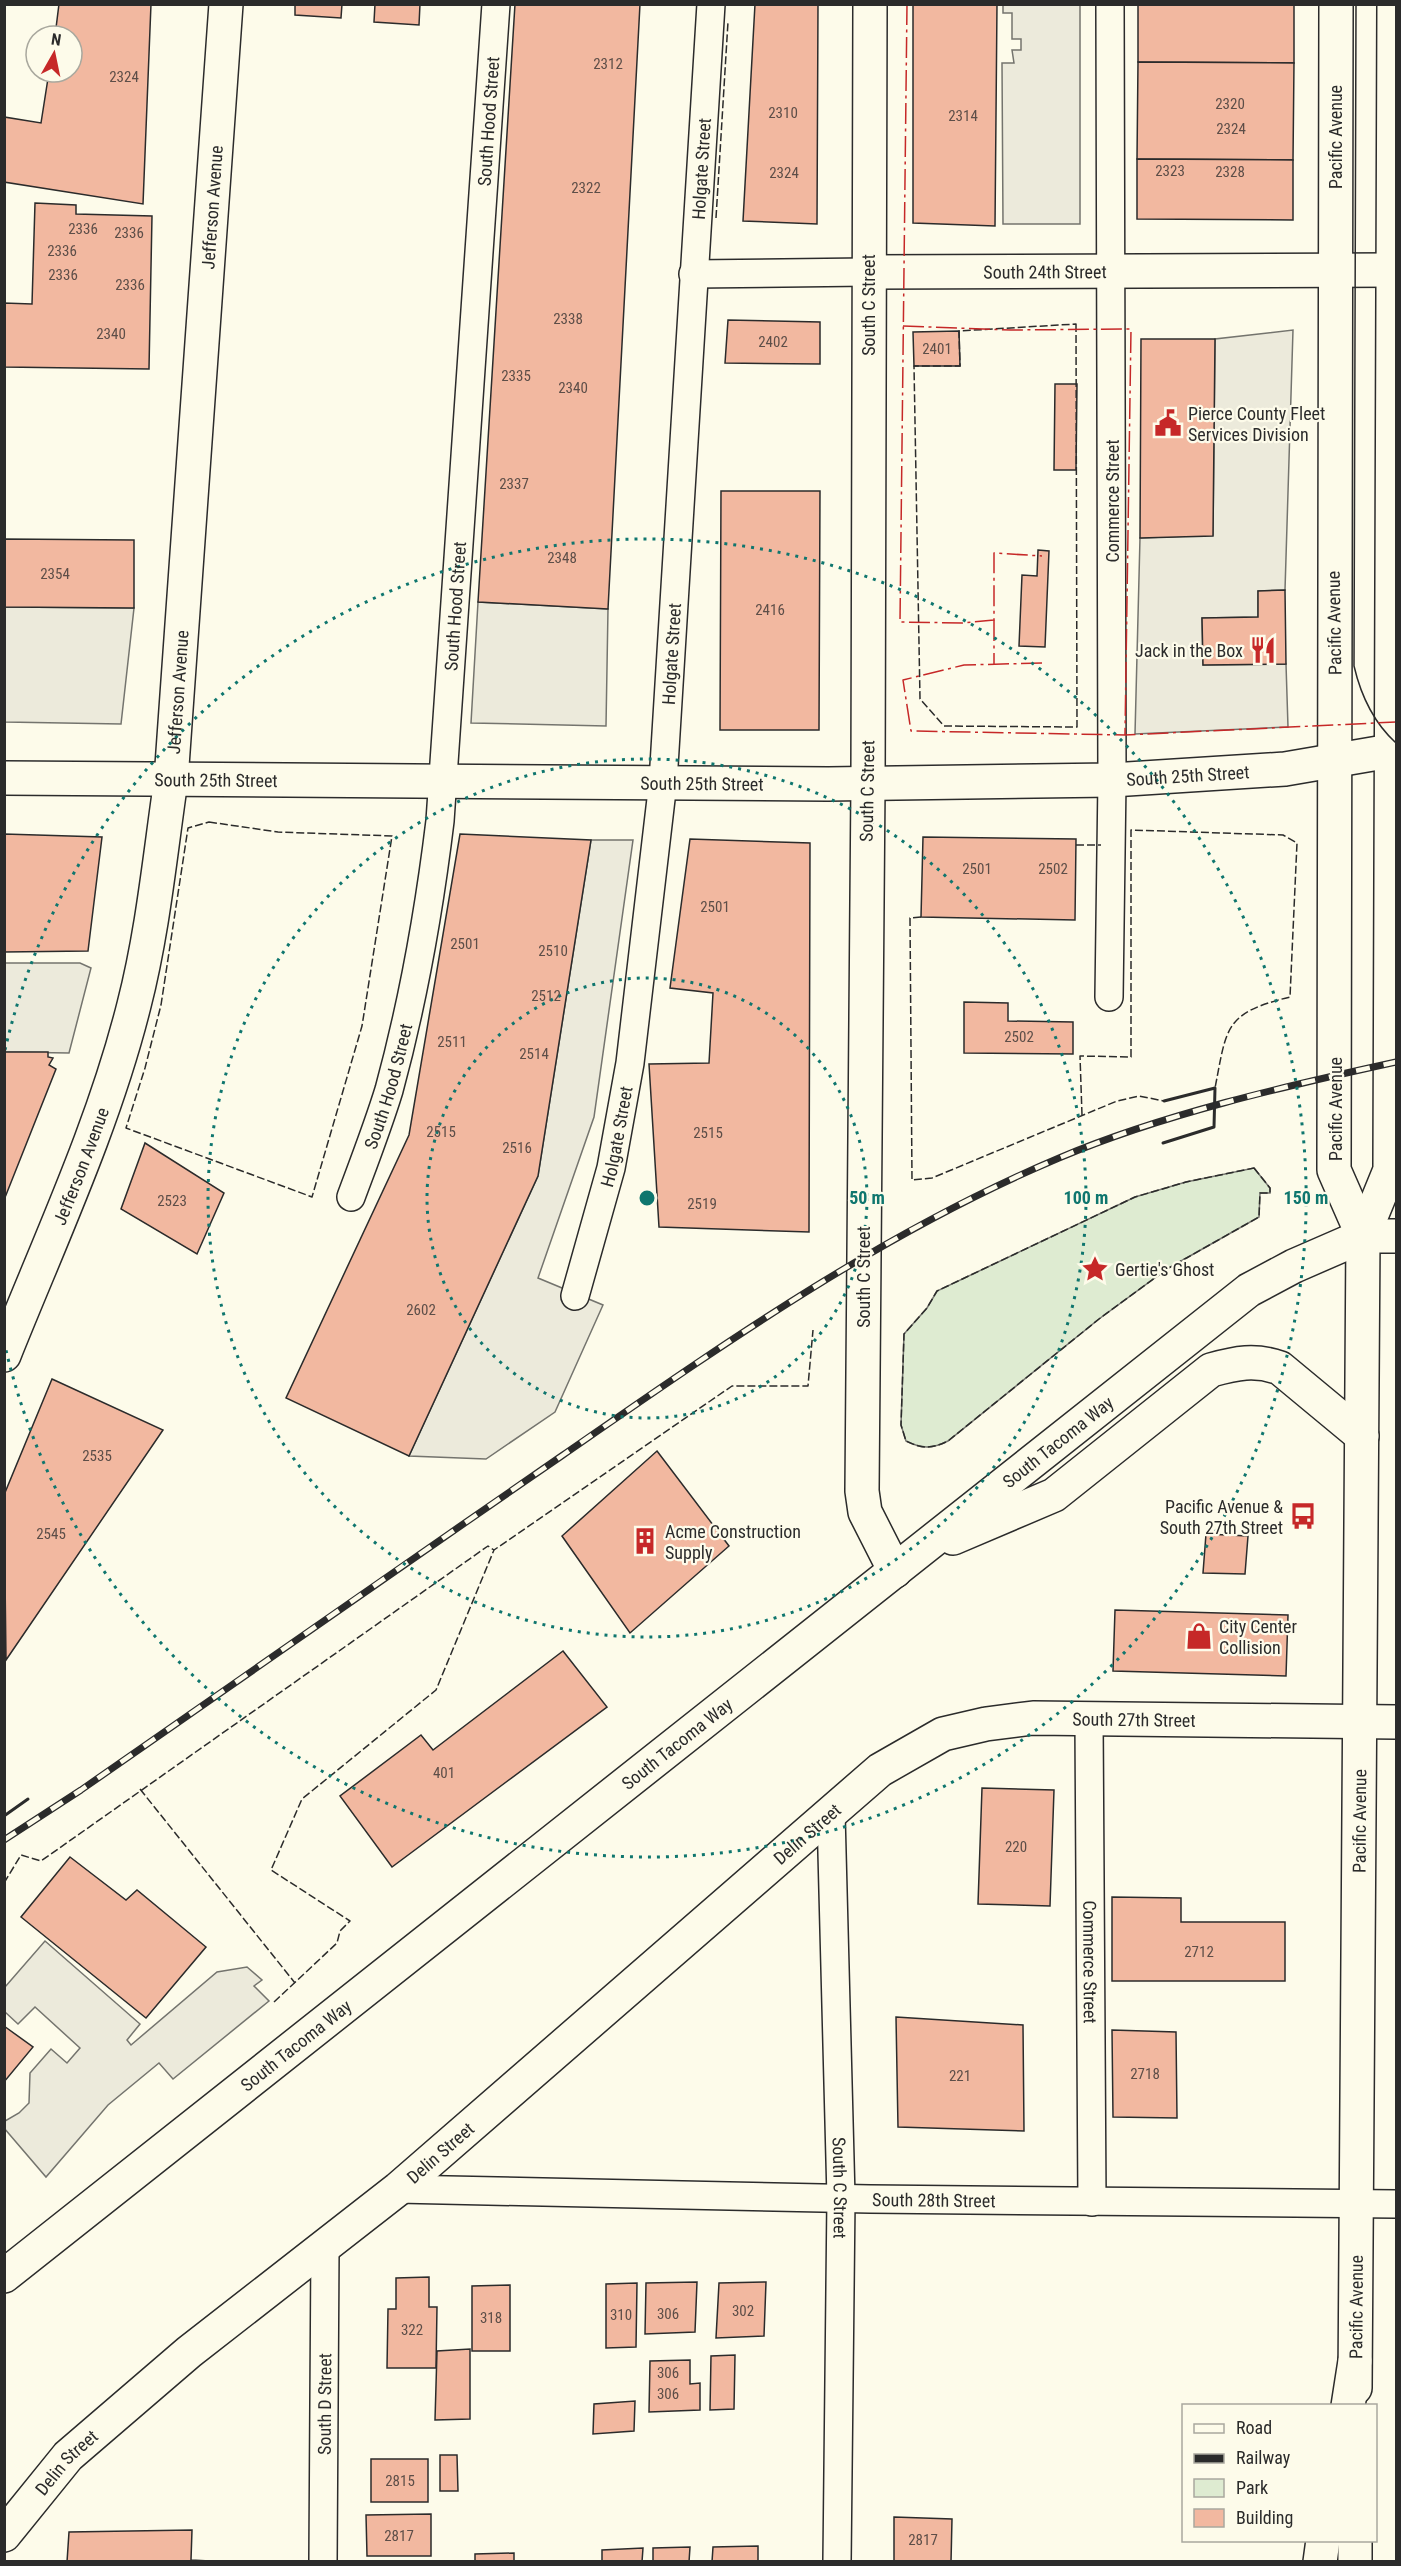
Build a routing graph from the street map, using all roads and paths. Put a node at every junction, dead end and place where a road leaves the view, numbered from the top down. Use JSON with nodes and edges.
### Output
{"nodes":[{"id":1,"x":226,"y":4,"type":"edge"},
{"id":2,"x":496,"y":4,"type":"edge"},
{"id":3,"x":711,"y":4,"type":"edge"},
{"id":4,"x":870,"y":4,"type":"edge"},
{"id":5,"x":1110,"y":4,"type":"edge"},
{"id":6,"x":1336,"y":4,"type":"edge"},
{"id":7,"x":1394,"y":4,"type":"edge"},
{"id":8,"x":1335,"y":268,"type":"junction"},
{"id":9,"x":1111,"y":270,"type":"junction"},
{"id":10,"x":1394,"y":270,"type":"edge"},
{"id":11,"x":868,"y":272,"type":"junction"},
{"id":12,"x":693,"y":274,"type":"junction"},
{"id":13,"x":1395,"y":751,"type":"edge"},
{"id":14,"x":1334,"y":762,"type":"junction"},
{"id":15,"x":4,"y":778,"type":"edge"},
{"id":16,"x":171,"y":780,"type":"junction"},
{"id":17,"x":1112,"y":780,"type":"junction"},
{"id":18,"x":663,"y":782,"type":"junction"},
{"id":19,"x":444,"y":783,"type":"junction"},
{"id":20,"x":868,"y":784,"type":"junction"},
{"id":21,"x":1109,"y":997,"type":"dead end"},
{"id":22,"x":351,"y":1197,"type":"dead end"},
{"id":23,"x":1363,"y":1236,"type":"junction"},
{"id":24,"x":1396,"y":1236,"type":"edge"},
{"id":25,"x":575,"y":1296,"type":"dead end"},
{"id":26,"x":4,"y":1355,"type":"edge"},
{"id":27,"x":1362,"y":1436,"type":"junction"},
{"id":28,"x":904,"y":1563,"type":"junction"},
{"id":29,"x":1089,"y":1720,"type":"junction"},
{"id":30,"x":1359,"y":1722,"type":"junction"},
{"id":31,"x":1396,"y":1722,"type":"edge"},
{"id":32,"x":880,"y":1770,"type":"joint"},
{"id":33,"x":831,"y":1814,"type":"junction"},
{"id":34,"x":398,"y":2189,"type":"junction"},
{"id":35,"x":841,"y":2198,"type":"junction"},
{"id":36,"x":1092,"y":2202,"type":"junction"},
{"id":37,"x":1356,"y":2204,"type":"junction"},
{"id":38,"x":1396,"y":2204,"type":"edge"},
{"id":39,"x":325,"y":2248,"type":"junction"},
{"id":40,"x":4,"y":2276,"type":"edge"},
{"id":41,"x":1356,"y":2361,"type":"junction"},
{"id":42,"x":1348,"y":2404,"type":"edge"},
{"id":43,"x":1355,"y":2404,"type":"edge"},
{"id":44,"x":4,"y":2535,"type":"edge"},
{"id":45,"x":1323,"y":2542,"type":"edge"},
{"id":46,"x":1355,"y":2542,"type":"edge"},
{"id":47,"x":323,"y":2562,"type":"edge"},
{"id":48,"x":837,"y":2562,"type":"edge"},
{"id":49,"x":1320,"y":2562,"type":"edge"},
{"id":50,"x":1355,"y":2562,"type":"edge"}],
"edges":[{"from":1,"to":16,"type":"main road","name":"Jefferson Avenue"},
{"from":2,"to":19,"type":"street","name":"South Hood Street"},
{"from":3,"to":12,"type":"street","name":"Holgate Street"},
{"from":4,"to":11,"type":"main road","name":"South C Street"},
{"from":5,"to":9,"type":"street","name":"Commerce Street"},
{"from":6,"to":8,"type":"main road","name":"Pacific Avenue"},
{"from":7,"to":10,"type":"main road","name":"Pacific Avenue"},
{"from":8,"to":9,"type":"main road","name":"South 24th Street"},
{"from":8,"to":10,"type":"main road","name":"South 24th Street"},
{"from":8,"to":14,"type":"main road","name":"Pacific Avenue"},
{"from":9,"to":11,"type":"main road","name":"South 24th Street"},
{"from":9,"to":17,"type":"street","name":"Commerce Street"},
{"from":10,"to":13,"type":"main road","name":"Pacific Avenue"},
{"from":11,"to":12,"type":"street","name":"South 24th Street"},
{"from":11,"to":20,"type":"main road","name":"South C Street"},
{"from":12,"to":18,"type":"street","name":"Holgate Street"},
{"from":13,"to":14,"type":"main road","name":"South 25th Street"},
{"from":13,"to":23,"type":"main road","name":"Pacific Avenue"},
{"from":14,"to":17,"type":"main road","name":"South 25th Street"},
{"from":14,"to":23,"type":"main road","name":"Pacific Avenue"},
{"from":15,"to":16,"type":"main road","name":"South 25th Street"},
{"from":16,"to":19,"type":"main road","name":"South 25th Street"},
{"from":16,"to":26,"type":"main road","name":"Jefferson Avenue"},
{"from":17,"to":20,"type":"main road","name":"South 25th Street"},
{"from":17,"to":21,"type":"street","name":"Commerce Street"},
{"from":18,"to":19,"type":"main road","name":"South 25th Street"},
{"from":18,"to":20,"type":"main road","name":"South 25th Street"},
{"from":18,"to":25,"type":"street","name":"Holgate Street"},
{"from":19,"to":22,"type":"street","name":"South Hood Street"},
{"from":20,"to":28,"type":"main road","name":"South C Street"},
{"from":23,"to":24,"type":"main road"},
{"from":23,"to":27,"type":"main road","name":"Pacific Avenue"},
{"from":23,"to":28,"type":"main road","name":"South Tacoma Way"},
{"from":27,"to":28,"type":"main road"},
{"from":27,"to":30,"type":"main road","name":"Pacific Avenue"},
{"from":28,"to":40,"type":"main road","name":"South Tacoma Way"},
{"from":29,"to":30,"type":"main road","name":"South 27th Street"},
{"from":29,"to":32,"type":"main road","name":"South 27th Street"},
{"from":29,"to":36,"type":"street","name":"Commerce Street"},
{"from":30,"to":31,"type":"main road","name":"South 27th Street"},
{"from":30,"to":37,"type":"main road","name":"Pacific Avenue"},
{"from":32,"to":33,"type":"main road","name":"Delin Street"},
{"from":33,"to":34,"type":"main road","name":"Delin Street"},
{"from":33,"to":35,"type":"street","name":"South C Street"},
{"from":34,"to":35,"type":"street","name":"South 28th Street"},
{"from":34,"to":39,"type":"main road","name":"Delin Street"},
{"from":35,"to":36,"type":"street","name":"South 28th Street"},
{"from":35,"to":48,"type":"street","name":"South C Street"},
{"from":36,"to":37,"type":"street","name":"South 28th Street"},
{"from":37,"to":38,"type":"street","name":"South 28th Street"},
{"from":37,"to":41,"type":"main road","name":"Pacific Avenue"},
{"from":39,"to":44,"type":"main road","name":"Delin Street"},
{"from":39,"to":47,"type":"street","name":"South D Street"},
{"from":41,"to":42,"type":"main road"},
{"from":41,"to":43,"type":"main road","name":"Pacific Avenue"},
{"from":45,"to":49,"type":"main road"},
{"from":46,"to":50,"type":"main road"}]}
